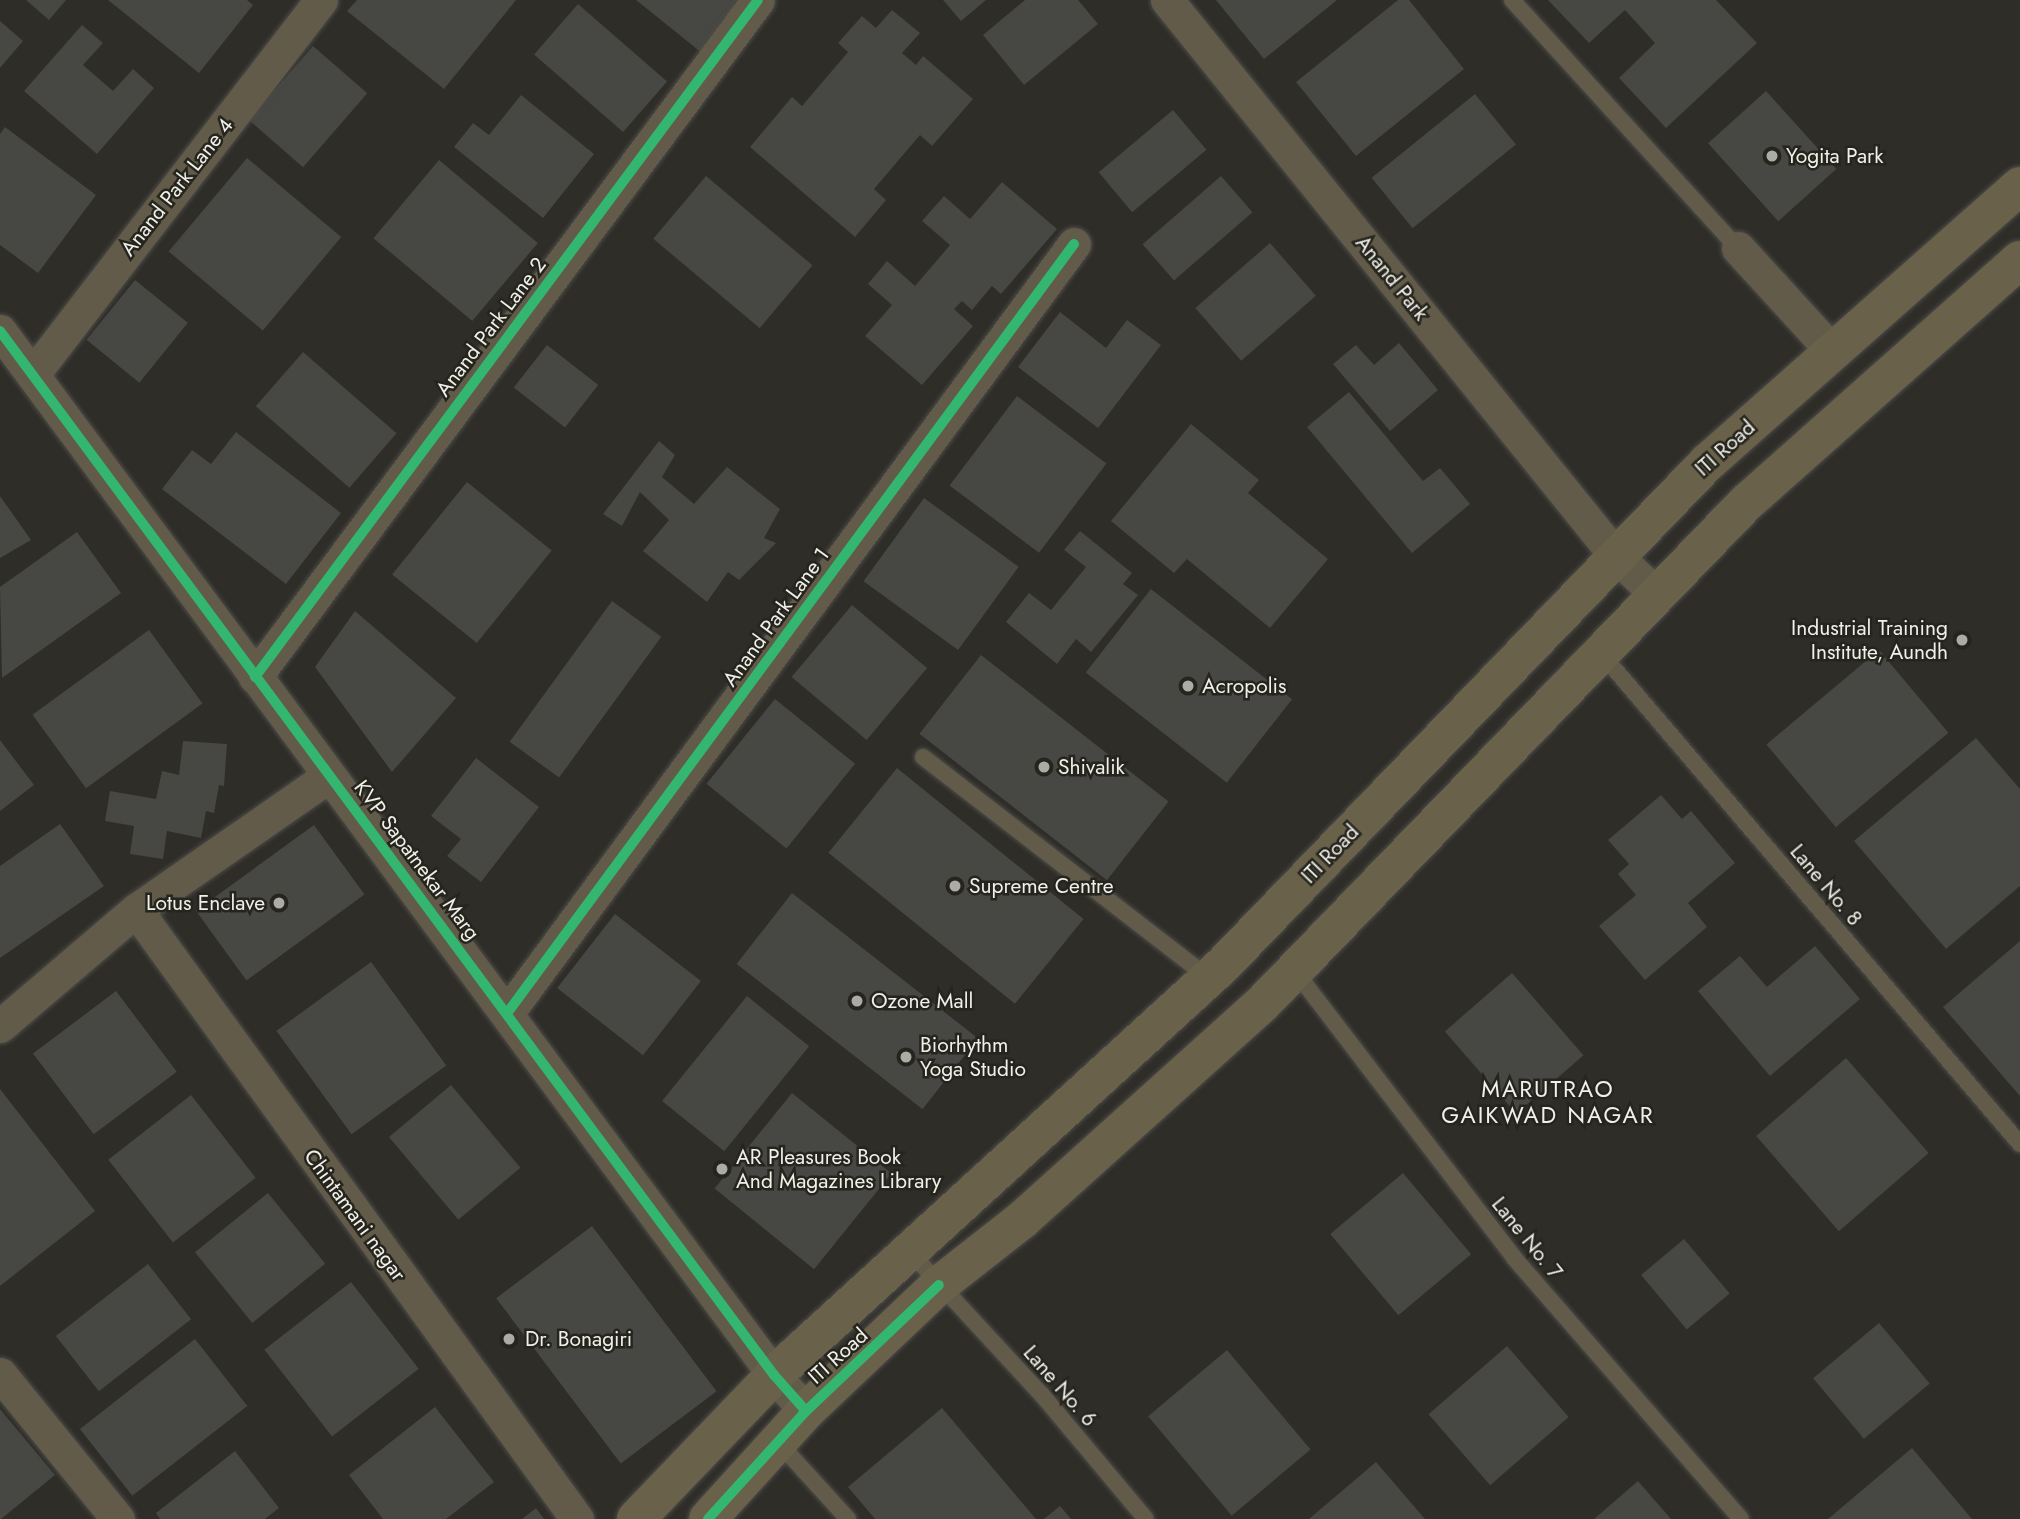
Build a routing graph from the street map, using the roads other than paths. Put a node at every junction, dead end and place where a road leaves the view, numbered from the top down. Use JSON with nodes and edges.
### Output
{"nodes":[{"id":1,"x":320,"y":0,"type":"edge"},
{"id":2,"x":758,"y":0,"type":"edge"},
{"id":3,"x":1167,"y":0,"type":"edge"},
{"id":4,"x":1512,"y":0,"type":"edge"},
{"id":5,"x":2020,"y":186,"type":"edge"},
{"id":6,"x":1074,"y":244,"type":"dead end"},
{"id":7,"x":1738,"y":248,"type":"joint"},
{"id":8,"x":2020,"y":260,"type":"edge"},
{"id":9,"x":0,"y":331,"type":"edge"},
{"id":10,"x":1833,"y":352,"type":"junction"},
{"id":11,"x":33,"y":374,"type":"junction"},
{"id":12,"x":1616,"y":556,"type":"junction"},
{"id":13,"x":1655,"y":593,"type":"junction"},
{"id":14,"x":1600,"y":652,"type":"junction"},
{"id":15,"x":255,"y":677,"type":"junction"},
{"id":16,"x":923,"y":757,"type":"dead end"},
{"id":17,"x":329,"y":776,"type":"junction"},
{"id":18,"x":136,"y":910,"type":"junction"},
{"id":19,"x":1295,"y":971,"type":"junction"},
{"id":20,"x":1209,"y":978,"type":"junction"},
{"id":21,"x":509,"y":1012,"type":"junction"},
{"id":22,"x":0,"y":1026,"type":"edge"},
{"id":23,"x":2020,"y":1144,"type":"edge"},
{"id":24,"x":908,"y":1250,"type":"junction"},
{"id":25,"x":939,"y":1286,"type":"junction"},
{"id":26,"x":0,"y":1374,"type":"edge"},
{"id":27,"x":774,"y":1376,"type":"junction"},
{"id":28,"x":806,"y":1411,"type":"junction"},
{"id":29,"x":779,"y":1443,"type":"junction"},
{"id":30,"x":118,"y":1519,"type":"edge"},
{"id":31,"x":577,"y":1519,"type":"edge"},
{"id":32,"x":636,"y":1519,"type":"edge"},
{"id":33,"x":708,"y":1519,"type":"edge"},
{"id":34,"x":848,"y":1519,"type":"edge"},
{"id":35,"x":1146,"y":1519,"type":"edge"},
{"id":36,"x":1741,"y":1519,"type":"edge"}],
"edges":[{"from":1,"to":11,"type":"street","name":"Anand Park Lane 4"},
{"from":2,"to":15,"type":"street","name":"Anand Park Lane 2"},
{"from":3,"to":12,"type":"street","name":"Anand Park"},
{"from":4,"to":7,"type":"lane"},
{"from":5,"to":10,"type":"main road","name":"ITI Road"},
{"from":6,"to":21,"type":"street","name":"Anand Park Lane 1"},
{"from":7,"to":10,"type":"street"},
{"from":8,"to":13,"type":"main road","name":"ITI Road"},
{"from":9,"to":11,"type":"street","name":"KVP Sapatnekar Marg"},
{"from":10,"to":12,"type":"main road","name":"ITI Road"},
{"from":11,"to":15,"type":"street","name":"KVP Sapatnekar Marg"},
{"from":12,"to":13,"type":"street","name":"Anand Park"},
{"from":12,"to":20,"type":"main road","name":"ITI Road"},
{"from":13,"to":14,"type":"main road","name":"ITI Road"},
{"from":14,"to":19,"type":"main road","name":"ITI Road"},
{"from":14,"to":23,"type":"lane","name":"Lane No. 8"},
{"from":15,"to":17,"type":"street","name":"KVP Sapatnekar Marg"},
{"from":16,"to":20,"type":"lane"},
{"from":17,"to":18,"type":"street"},
{"from":17,"to":21,"type":"street","name":"KVP Sapatnekar Marg"},
{"from":18,"to":22,"type":"street"},
{"from":18,"to":31,"type":"street","name":"Chintamani nagar"},
{"from":19,"to":25,"type":"main road","name":"ITI Road"},
{"from":19,"to":36,"type":"lane","name":"Lane No. 7"},
{"from":20,"to":24,"type":"main road","name":"ITI Road"},
{"from":21,"to":27,"type":"street","name":"KVP Sapatnekar Marg"},
{"from":24,"to":25,"type":"lane","name":"Lane No. 6"},
{"from":24,"to":27,"type":"main road","name":"ITI Road"},
{"from":25,"to":28,"type":"main road","name":"ITI Road"},
{"from":25,"to":35,"type":"lane","name":"Lane No. 6"},
{"from":26,"to":30,"type":"street"},
{"from":27,"to":28,"type":"street","name":"KVP Sapatnekar Marg"},
{"from":27,"to":32,"type":"main road","name":"ITI Road"},
{"from":28,"to":29,"type":"main road","name":"ITI Road"},
{"from":29,"to":33,"type":"main road","name":"ITI Road"},
{"from":29,"to":34,"type":"lane"}]}
